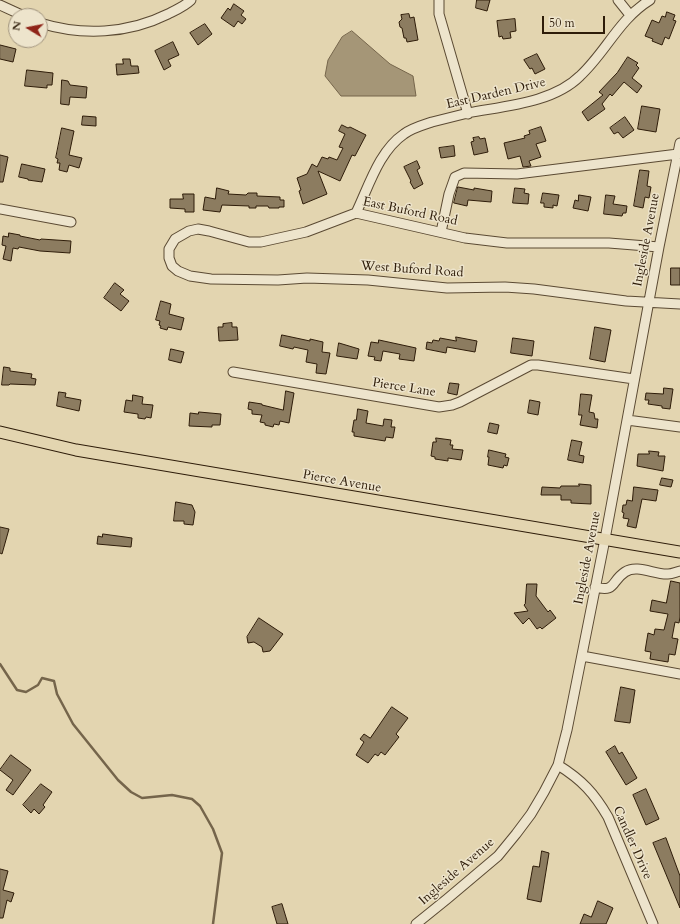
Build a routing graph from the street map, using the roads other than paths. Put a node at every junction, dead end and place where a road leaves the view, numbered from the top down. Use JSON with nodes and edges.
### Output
{"nodes":[{"id":1,"x":191,"y":0,"type":"edge"},
{"id":2,"x":439,"y":0,"type":"edge"},
{"id":3,"x":618,"y":0,"type":"edge"},
{"id":4,"x":650,"y":0,"type":"edge"},
{"id":5,"x":630,"y":14,"type":"junction"},
{"id":6,"x":48,"y":25,"type":"edge"},
{"id":7,"x":468,"y":114,"type":"junction"},
{"id":8,"x":680,"y":143,"type":"edge"},
{"id":9,"x":678,"y":154,"type":"junction"},
{"id":10,"x":0,"y":209,"type":"edge"},
{"id":11,"x":356,"y":213,"type":"junction"},
{"id":12,"x":72,"y":222,"type":"dead end"},
{"id":13,"x":441,"y":232,"type":"junction"},
{"id":14,"x":659,"y":247,"type":"junction"},
{"id":15,"x":176,"y":269,"type":"joint"},
{"id":16,"x":648,"y":303,"type":"junction"},
{"id":17,"x":680,"y":304,"type":"edge"},
{"id":18,"x":233,"y":372,"type":"dead end"},
{"id":19,"x":634,"y":379,"type":"junction"},
{"id":20,"x":627,"y":420,"type":"junction"},
{"id":21,"x":680,"y":427,"type":"edge"},
{"id":22,"x":0,"y":432,"type":"edge"},
{"id":23,"x":605,"y":539,"type":"junction"},
{"id":24,"x":680,"y":552,"type":"edge"},
{"id":25,"x":680,"y":572,"type":"edge"},
{"id":26,"x":595,"y":587,"type":"junction"},
{"id":27,"x":582,"y":656,"type":"junction"},
{"id":28,"x":680,"y":674,"type":"edge"},
{"id":29,"x":558,"y":766,"type":"junction"},
{"id":30,"x":416,"y":924,"type":"edge"},
{"id":31,"x":653,"y":924,"type":"edge"}],
"edges":[{"from":1,"to":6,"type":"street"},
{"from":2,"to":7,"type":"street"},
{"from":3,"to":5,"type":"street"},
{"from":4,"to":5,"type":"street","name":"East Darden Drive"},
{"from":5,"to":7,"type":"street","name":"East Darden Drive"},
{"from":7,"to":11,"type":"street","name":"East Darden Drive"},
{"from":8,"to":9,"type":"street","name":"Ingleside Avenue"},
{"from":9,"to":13,"type":"street"},
{"from":9,"to":14,"type":"street","name":"Ingleside Avenue"},
{"from":10,"to":12,"type":"street"},
{"from":11,"to":13,"type":"street","name":"East Buford Road"},
{"from":11,"to":15,"type":"street","name":"East Buford Road"},
{"from":13,"to":14,"type":"street","name":"East Buford Road"},
{"from":14,"to":16,"type":"street","name":"Ingleside Avenue"},
{"from":15,"to":16,"type":"street","name":"West Buford Road"},
{"from":16,"to":17,"type":"street","name":"West Buford Road"},
{"from":16,"to":19,"type":"street","name":"Ingleside Avenue"},
{"from":18,"to":19,"type":"street","name":"Pierce Lane"},
{"from":19,"to":20,"type":"street","name":"Ingleside Avenue"},
{"from":20,"to":21,"type":"street"},
{"from":20,"to":23,"type":"street","name":"Ingleside Avenue"},
{"from":22,"to":23,"type":"main road","name":"Pierce Avenue"},
{"from":23,"to":24,"type":"main road","name":"Pierce Avenue"},
{"from":23,"to":26,"type":"street","name":"Ingleside Avenue"},
{"from":25,"to":26,"type":"street"},
{"from":26,"to":27,"type":"street","name":"Ingleside Avenue"},
{"from":27,"to":28,"type":"street"},
{"from":27,"to":29,"type":"street","name":"Ingleside Avenue"},
{"from":29,"to":30,"type":"street","name":"Ingleside Avenue"},
{"from":29,"to":31,"type":"street","name":"Candler Drive"}]}
